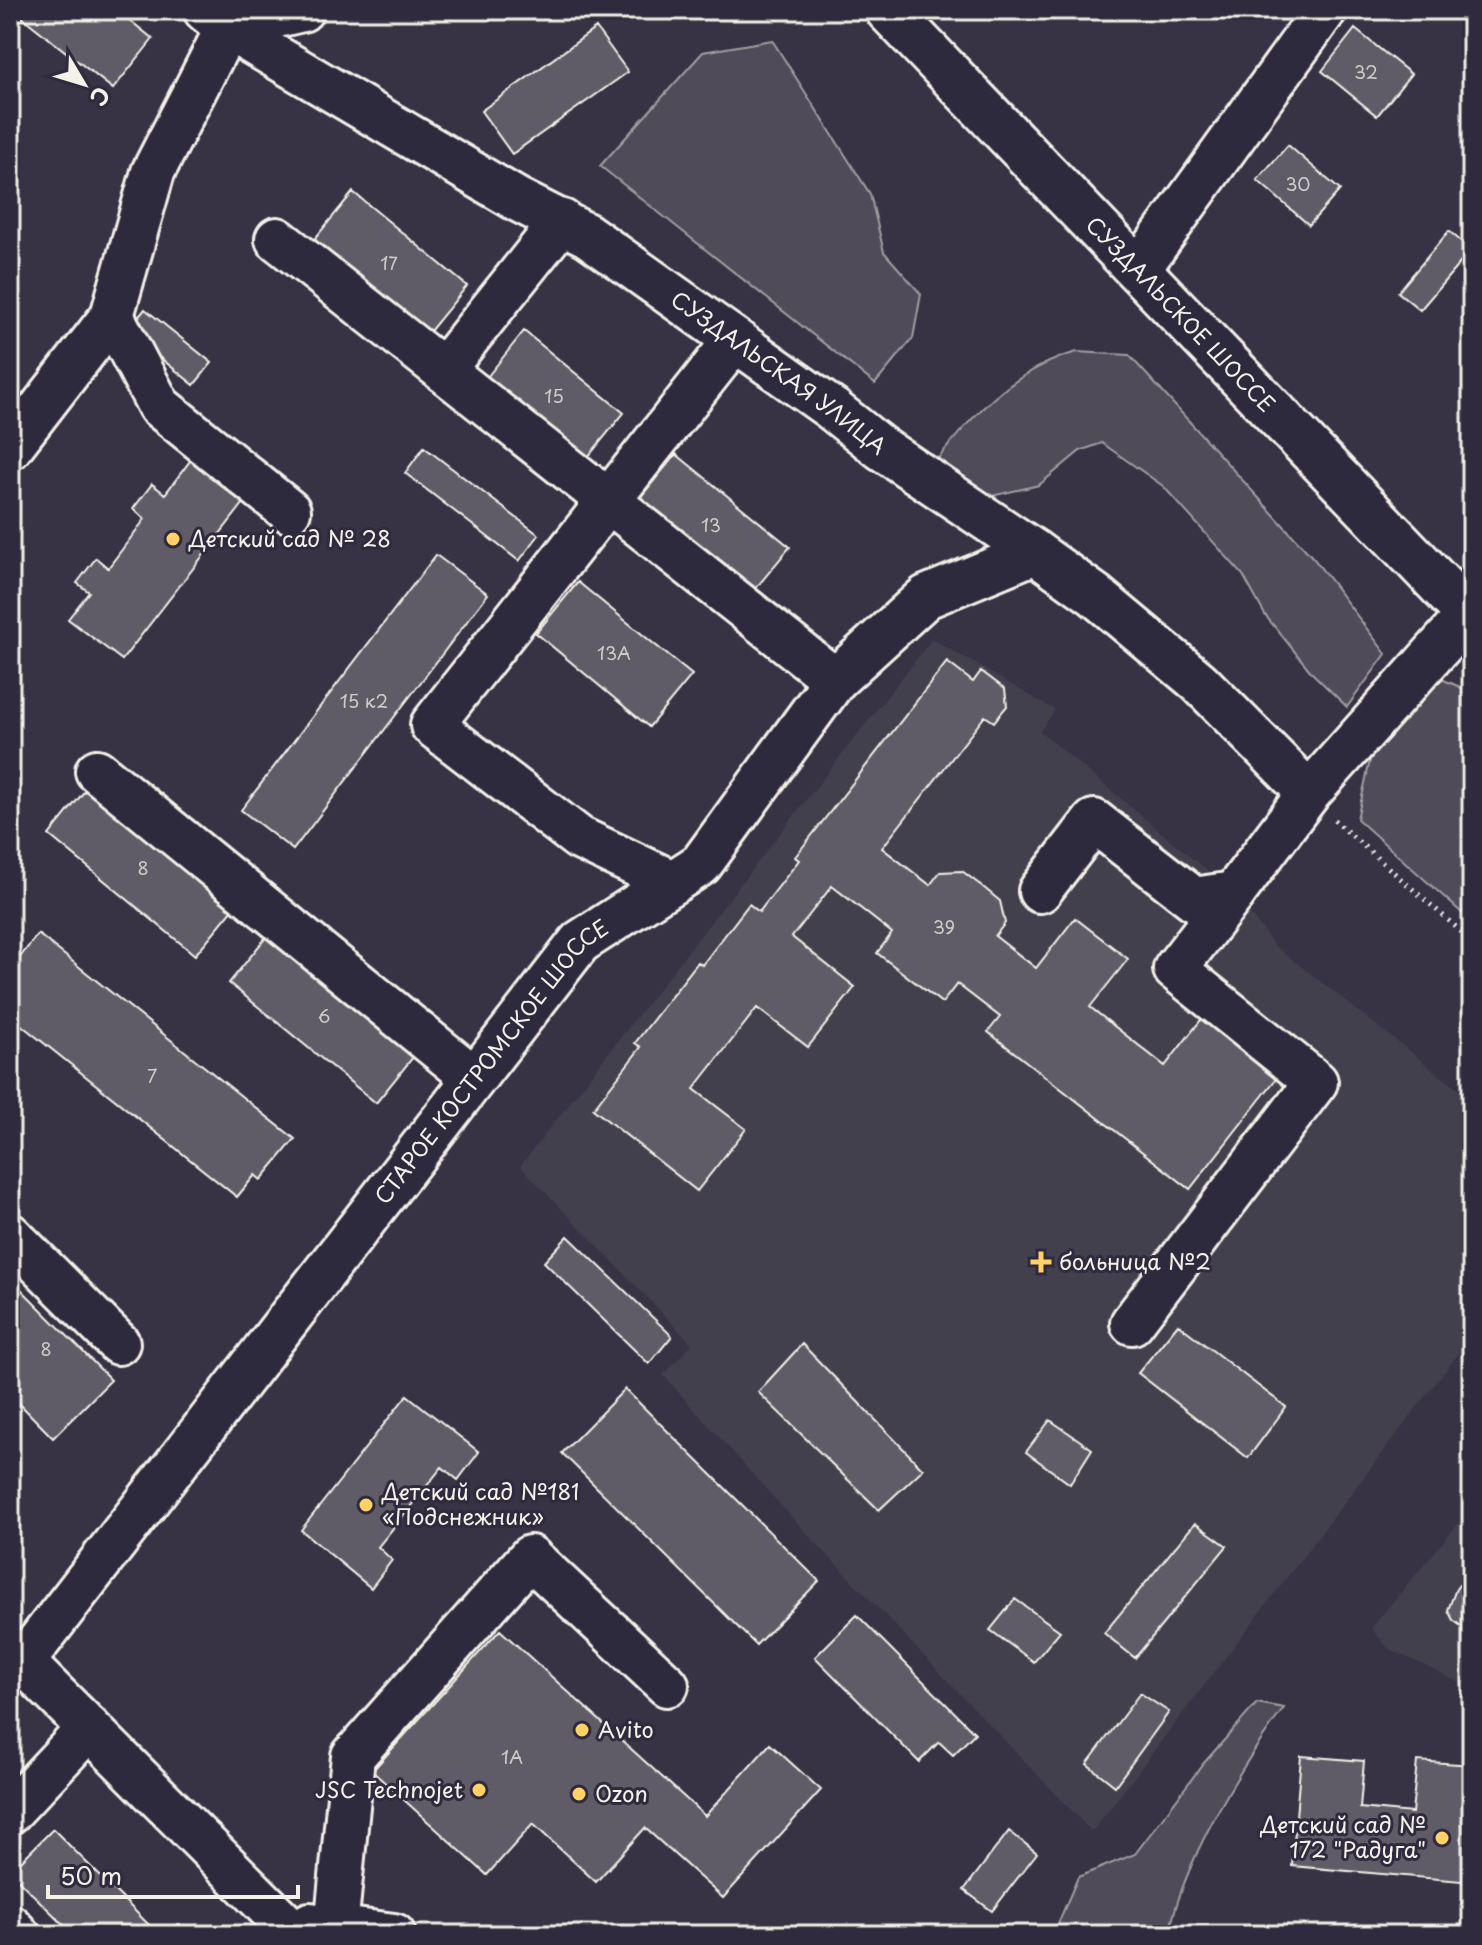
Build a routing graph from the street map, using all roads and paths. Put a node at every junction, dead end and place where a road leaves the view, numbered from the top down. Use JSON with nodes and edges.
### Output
{"nodes":[{"id":1,"x":302,"y":10,"type":"edge"},
{"id":2,"x":888,"y":10,"type":"edge"},
{"id":3,"x":1325,"y":10,"type":"edge"},
{"id":4,"x":216,"y":19,"type":"edge"},
{"id":5,"x":562,"y":221,"type":"junction"},
{"id":6,"x":277,"y":239,"type":"dead end"},
{"id":7,"x":1138,"y":270,"type":"junction"},
{"id":8,"x":112,"y":316,"type":"junction"},
{"id":9,"x":735,"y":340,"type":"junction"},
{"id":10,"x":443,"y":370,"type":"junction"},
{"id":11,"x":10,"y":448,"type":"edge"},
{"id":12,"x":607,"y":500,"type":"junction"},
{"id":13,"x":289,"y":511,"type":"dead end"},
{"id":14,"x":1035,"y":552,"type":"junction"},
{"id":15,"x":1471,"y":615,"type":"edge"},
{"id":16,"x":835,"y":680,"type":"junction"},
{"id":17,"x":97,"y":771,"type":"dead end"},
{"id":18,"x":1309,"y":793,"type":"junction"},
{"id":19,"x":672,"y":882,"type":"junction"},
{"id":20,"x":1040,"y":891,"type":"dead end"},
{"id":21,"x":1234,"y":893,"type":"junction"},
{"id":22,"x":1472,"y":941,"type":"edge"},
{"id":23,"x":474,"y":1078,"type":"junction"},
{"id":24,"x":10,"y":1235,"type":"edge"},
{"id":25,"x":1132,"y":1323,"type":"dead end"},
{"id":26,"x":118,"y":1343,"type":"dead end"},
{"id":27,"x":16,"y":1656,"type":"edge"},
{"id":28,"x":667,"y":1685,"type":"dead end"},
{"id":29,"x":89,"y":1728,"type":"junction"},
{"id":30,"x":10,"y":1812,"type":"edge"},
{"id":31,"x":10,"y":1926,"type":"edge"},
{"id":32,"x":336,"y":1928,"type":"junction"},
{"id":33,"x":280,"y":1930,"type":"edge"},
{"id":34,"x":18,"y":1935,"type":"edge"},
{"id":35,"x":394,"y":1935,"type":"edge"}],
"edges":[{"from":1,"to":4,"type":"street"},
{"from":2,"to":7,"type":"main road","name":"СУЗДАЛЬСКОЕ ШОССЕ"},
{"from":3,"to":7,"type":"street"},
{"from":4,"to":5,"type":"street","name":"СУЗДАЛЬСКАЯ УЛИЦА"},
{"from":4,"to":8,"type":"street"},
{"from":5,"to":9,"type":"street","name":"СУЗДАЛЬСКАЯ УЛИЦА"},
{"from":5,"to":10,"type":"street"},
{"from":6,"to":10,"type":"street"},
{"from":7,"to":15,"type":"main road","name":"СУЗДАЛЬСКОЕ ШОССЕ"},
{"from":8,"to":11,"type":"street"},
{"from":8,"to":13,"type":"street"},
{"from":9,"to":12,"type":"street"},
{"from":9,"to":14,"type":"street","name":"СУЗДАЛЬСКАЯ УЛИЦА"},
{"from":10,"to":12,"type":"street"},
{"from":12,"to":16,"type":"street"},
{"from":12,"to":19,"type":"street"},
{"from":14,"to":16,"type":"street","name":"СТАРОЕ КОСТРОМСКОЕ ШОССЕ"},
{"from":14,"to":18,"type":"street","name":"СУЗДАЛЬСКАЯ УЛИЦА"},
{"from":15,"to":18,"type":"street"},
{"from":16,"to":19,"type":"street","name":"СТАРОЕ КОСТРОМСКОЕ ШОССЕ"},
{"from":17,"to":23,"type":"street"},
{"from":18,"to":21,"type":"street"},
{"from":18,"to":22,"type":"path"},
{"from":19,"to":23,"type":"street","name":"СТАРОЕ КОСТРОМСКОЕ ШОССЕ"},
{"from":20,"to":21,"type":"street"},
{"from":21,"to":25,"type":"street"},
{"from":23,"to":27,"type":"street","name":"СТАРОЕ КОСТРОМСКОЕ ШОССЕ"},
{"from":24,"to":26,"type":"street"},
{"from":27,"to":29,"type":"street"},
{"from":28,"to":32,"type":"street"},
{"from":29,"to":30,"type":"street"},
{"from":29,"to":33,"type":"street"},
{"from":31,"to":34,"type":"street"},
{"from":32,"to":33,"type":"street"},
{"from":32,"to":35,"type":"street"}]}
